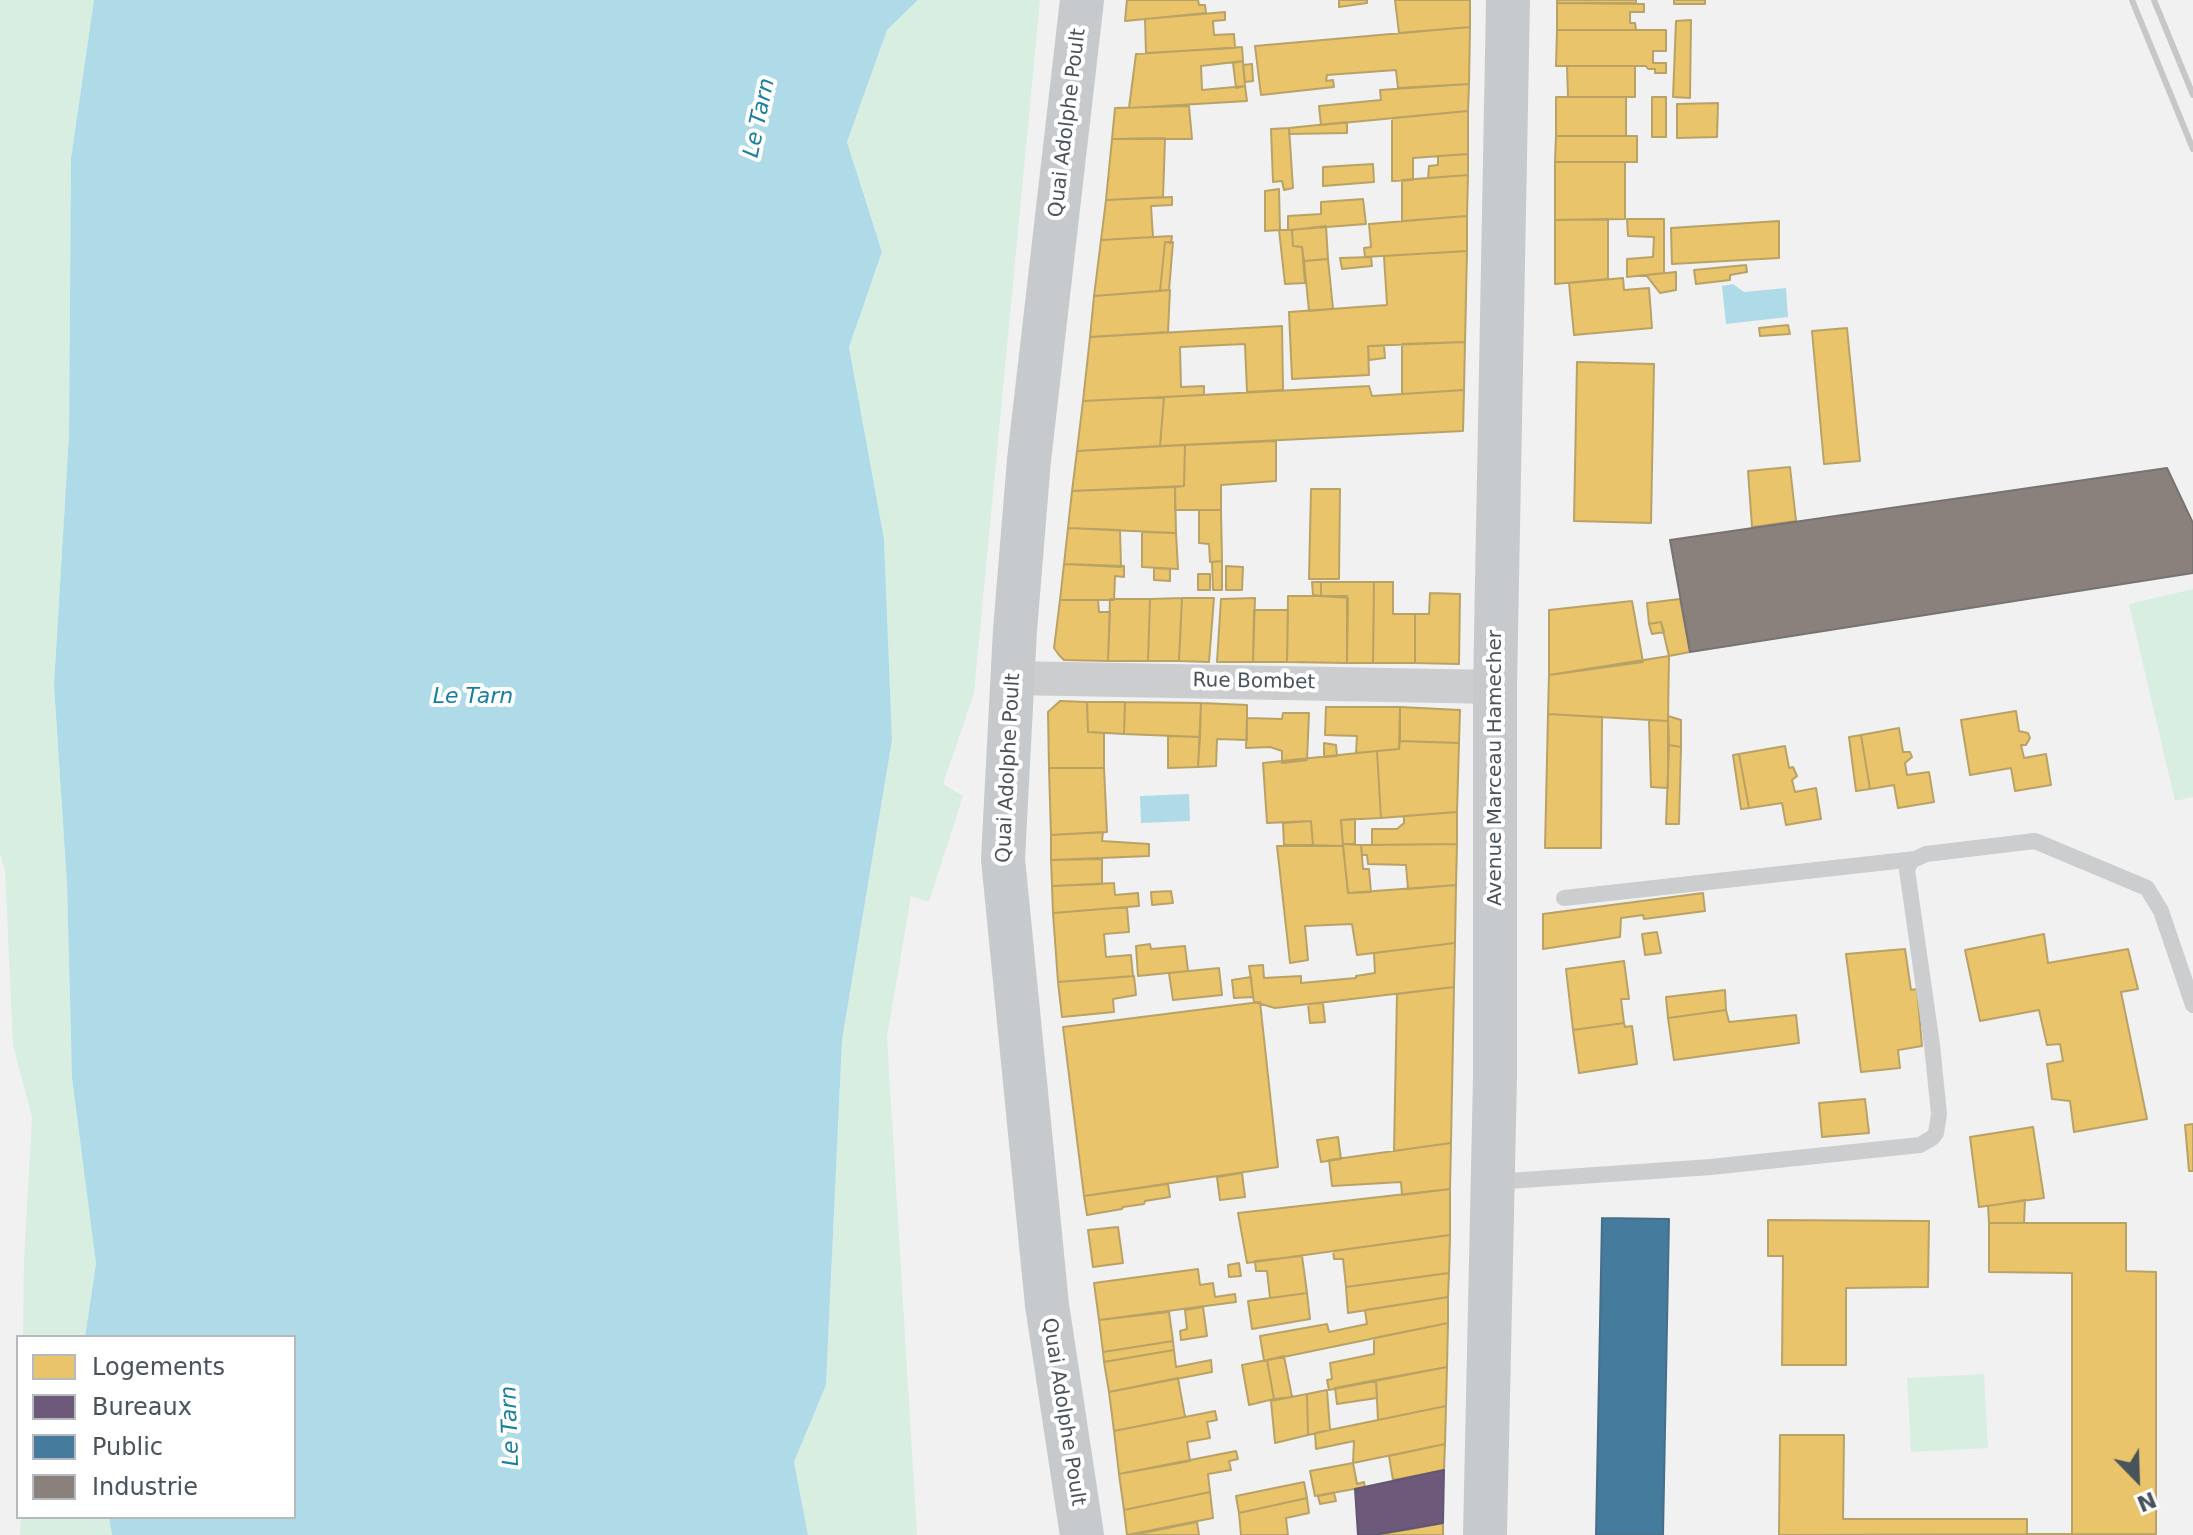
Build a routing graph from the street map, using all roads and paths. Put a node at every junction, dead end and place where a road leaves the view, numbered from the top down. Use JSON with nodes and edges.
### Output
{"nodes":[{"id":1,"x":1082,"y":0,"type":"edge"},
{"id":2,"x":1508,"y":0,"type":"edge"},
{"id":3,"x":1012,"y":678,"type":"junction"},
{"id":4,"x":1495,"y":687,"type":"junction"},
{"id":5,"x":1915,"y":859,"type":"junction"},
{"id":6,"x":1564,"y":898,"type":"dead end"},
{"id":7,"x":2193,"y":1005,"type":"edge"},
{"id":8,"x":1492,"y":1182,"type":"junction"},
{"id":9,"x":1082,"y":1535,"type":"edge"},
{"id":10,"x":1485,"y":1535,"type":"edge"}],
"edges":[{"from":1,"to":3,"type":"main road","name":"Quai Adolphe Poult"},
{"from":2,"to":4,"type":"main road","name":"Avenue Marceau Hamecher"},
{"from":3,"to":4,"type":"street","name":"Rue Bombet"},
{"from":3,"to":9,"type":"main road","name":"Quai Adolphe Poult"},
{"from":4,"to":8,"type":"main road","name":"Avenue Marceau Hamecher"},
{"from":5,"to":6,"type":"lane"},
{"from":5,"to":7,"type":"lane"},
{"from":5,"to":8,"type":"lane"},
{"from":8,"to":10,"type":"main road","name":"Avenue Marceau Hamecher"}]}
